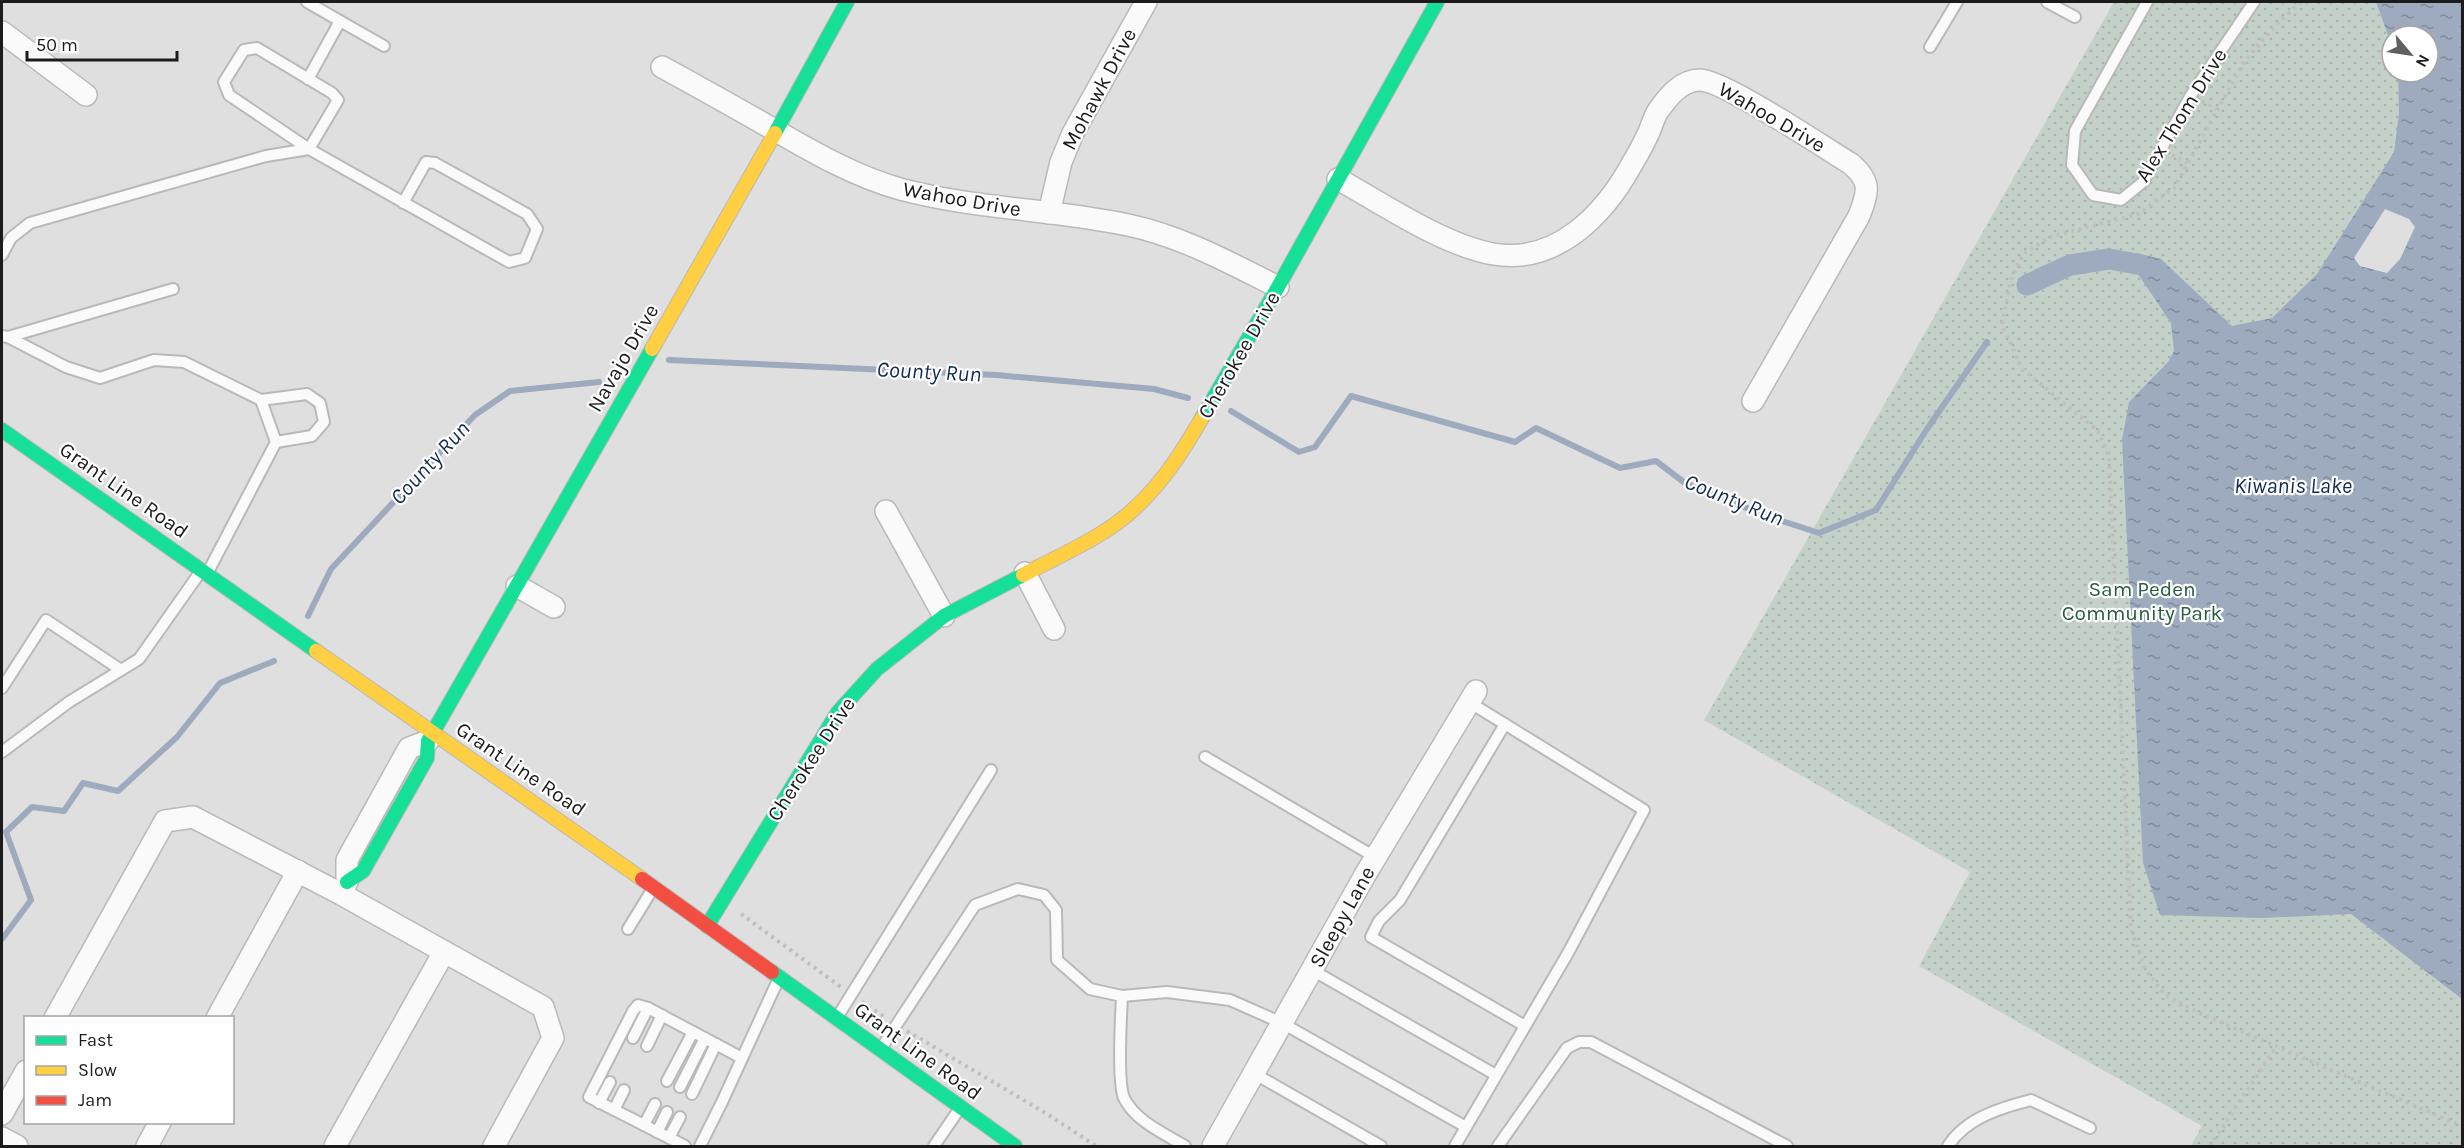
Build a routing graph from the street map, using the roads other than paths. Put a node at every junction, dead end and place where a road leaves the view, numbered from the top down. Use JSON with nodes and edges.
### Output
{"nodes":[{"id":1,"x":307,"y":2,"type":"edge"},
{"id":2,"x":847,"y":2,"type":"edge"},
{"id":3,"x":1146,"y":2,"type":"edge"},
{"id":4,"x":1437,"y":2,"type":"edge"},
{"id":5,"x":1957,"y":2,"type":"edge"},
{"id":6,"x":2047,"y":2,"type":"edge"},
{"id":7,"x":2147,"y":2,"type":"edge"},
{"id":8,"x":2254,"y":2,"type":"edge"},
{"id":9,"x":2075,"y":17,"type":"dead end"},
{"id":10,"x":340,"y":21,"type":"junction"},
{"id":11,"x":2,"y":32,"type":"edge"},
{"id":12,"x":384,"y":46,"type":"dead end"},
{"id":13,"x":1930,"y":47,"type":"dead end"},
{"id":14,"x":662,"y":67,"type":"dead end"},
{"id":15,"x":308,"y":79,"type":"junction"},
{"id":16,"x":86,"y":95,"type":"dead end"},
{"id":17,"x":776,"y":131,"type":"junction"},
{"id":18,"x":309,"y":149,"type":"junction"},
{"id":19,"x":1338,"y":179,"type":"junction"},
{"id":20,"x":403,"y":203,"type":"junction"},
{"id":21,"x":1049,"y":213,"type":"junction"},
{"id":22,"x":2,"y":255,"type":"edge"},
{"id":23,"x":1278,"y":287,"type":"junction"},
{"id":24,"x":173,"y":289,"type":"dead end"},
{"id":25,"x":4,"y":337,"type":"edge"},
{"id":26,"x":261,"y":400,"type":"junction"},
{"id":27,"x":1753,"y":401,"type":"dead end"},
{"id":28,"x":2,"y":430,"type":"edge"},
{"id":29,"x":276,"y":442,"type":"junction"},
{"id":30,"x":886,"y":510,"type":"dead end"},
{"id":31,"x":204,"y":573,"type":"junction"},
{"id":32,"x":1025,"y":573,"type":"junction"},
{"id":33,"x":517,"y":586,"type":"junction"},
{"id":34,"x":554,"y":607,"type":"dead end"},
{"id":35,"x":944,"y":616,"type":"junction"},
{"id":36,"x":1054,"y":629,"type":"dead end"},
{"id":37,"x":121,"y":670,"type":"junction"},
{"id":38,"x":2,"y":687,"type":"edge"},
{"id":39,"x":1473,"y":697,"type":"joint"},
{"id":40,"x":1505,"y":724,"type":"junction"},
{"id":41,"x":430,"y":738,"type":"junction"},
{"id":42,"x":2,"y":751,"type":"edge"},
{"id":43,"x":1205,"y":757,"type":"dead end"},
{"id":44,"x":991,"y":770,"type":"dead end"},
{"id":45,"x":1375,"y":857,"type":"junction"},
{"id":46,"x":298,"y":871,"type":"junction"},
{"id":47,"x":344,"y":888,"type":"junction"},
{"id":48,"x":654,"y":888,"type":"junction"},
{"id":49,"x":707,"y":926,"type":"junction"},
{"id":50,"x":628,"y":929,"type":"dead end"},
{"id":51,"x":444,"y":952,"type":"junction"},
{"id":52,"x":1312,"y":970,"type":"junction"},
{"id":53,"x":779,"y":978,"type":"junction"},
{"id":54,"x":1122,"y":996,"type":"junction"},
{"id":55,"x":648,"y":1008,"type":"junction"},
{"id":56,"x":662,"y":1015,"type":"junction"},
{"id":57,"x":56,"y":1016,"type":"edge"},
{"id":58,"x":218,"y":1016,"type":"edge"},
{"id":59,"x":836,"y":1018,"type":"junction"},
{"id":60,"x":1282,"y":1023,"type":"junction"},
{"id":61,"x":1525,"y":1026,"type":"junction"},
{"id":62,"x":693,"y":1032,"type":"junction"},
{"id":63,"x":633,"y":1038,"type":"dead end"},
{"id":64,"x":705,"y":1038,"type":"junction"},
{"id":65,"x":716,"y":1044,"type":"junction"},
{"id":66,"x":647,"y":1046,"type":"dead end"},
{"id":67,"x":880,"y":1050,"type":"junction"},
{"id":68,"x":742,"y":1058,"type":"junction"},
{"id":69,"x":1255,"y":1074,"type":"junction"},
{"id":70,"x":24,"y":1075,"type":"edge"},
{"id":71,"x":1496,"y":1075,"type":"junction"},
{"id":72,"x":667,"y":1081,"type":"dead end"},
{"id":73,"x":610,"y":1082,"type":"dead end"},
{"id":74,"x":680,"y":1087,"type":"dead end"},
{"id":75,"x":624,"y":1090,"type":"dead end"},
{"id":76,"x":692,"y":1094,"type":"dead end"},
{"id":77,"x":599,"y":1103,"type":"junction"},
{"id":78,"x":655,"y":1104,"type":"dead end"},
{"id":79,"x":961,"y":1107,"type":"junction"},
{"id":80,"x":614,"y":1110,"type":"junction"},
{"id":81,"x":667,"y":1112,"type":"dead end"},
{"id":82,"x":2,"y":1114,"type":"edge"},
{"id":83,"x":680,"y":1117,"type":"dead end"},
{"id":84,"x":159,"y":1124,"type":"edge"},
{"id":85,"x":644,"y":1125,"type":"junction"},
{"id":86,"x":1466,"y":1127,"type":"junction"},
{"id":87,"x":2090,"y":1128,"type":"dead end"},
{"id":88,"x":657,"y":1132,"type":"junction"},
{"id":89,"x":2,"y":1138,"type":"edge"},
{"id":90,"x":669,"y":1138,"type":"junction"},
{"id":91,"x":1220,"y":1144,"type":"edge"},
{"id":92,"x":17,"y":1146,"type":"edge"},
{"id":93,"x":147,"y":1146,"type":"edge"},
{"id":94,"x":335,"y":1146,"type":"edge"},
{"id":95,"x":494,"y":1146,"type":"edge"},
{"id":96,"x":685,"y":1146,"type":"edge"},
{"id":97,"x":700,"y":1146,"type":"edge"},
{"id":98,"x":933,"y":1146,"type":"edge"},
{"id":99,"x":1015,"y":1146,"type":"edge"},
{"id":100,"x":1185,"y":1146,"type":"edge"},
{"id":101,"x":1381,"y":1146,"type":"edge"},
{"id":102,"x":1455,"y":1146,"type":"edge"},
{"id":103,"x":1498,"y":1146,"type":"edge"},
{"id":104,"x":1787,"y":1146,"type":"edge"},
{"id":105,"x":1948,"y":1146,"type":"edge"}],
"edges":[{"from":1,"to":10,"type":"lane"},
{"from":2,"to":17,"type":"street","name":"Navajo Drive"},
{"from":3,"to":21,"type":"street","name":"Mohawk Drive"},
{"from":4,"to":19,"type":"street","name":"Cherokee Drive"},
{"from":5,"to":13,"type":"lane"},
{"from":6,"to":9,"type":"lane"},
{"from":7,"to":8,"type":"lane","name":"Alex Thom Drive"},
{"from":10,"to":12,"type":"lane"},
{"from":10,"to":15,"type":"lane"},
{"from":11,"to":16,"type":"street"},
{"from":14,"to":17,"type":"street","name":"Wahoo Drive"},
{"from":15,"to":18,"type":"lane"},
{"from":15,"to":18,"type":"lane"},
{"from":17,"to":21,"type":"street","name":"Wahoo Drive"},
{"from":17,"to":33,"type":"street","name":"Navajo Drive"},
{"from":18,"to":20,"type":"lane"},
{"from":18,"to":22,"type":"lane"},
{"from":19,"to":23,"type":"street","name":"Cherokee Drive"},
{"from":19,"to":27,"type":"street","name":"Wahoo Drive"},
{"from":20,"to":20,"type":"lane"},
{"from":21,"to":23,"type":"street","name":"Wahoo Drive"},
{"from":23,"to":32,"type":"street","name":"Cherokee Drive"},
{"from":24,"to":25,"type":"lane"},
{"from":25,"to":26,"type":"lane"},
{"from":26,"to":29,"type":"lane"},
{"from":26,"to":29,"type":"lane"},
{"from":28,"to":31,"type":"street","name":"Grant Line Road"},
{"from":29,"to":31,"type":"lane"},
{"from":30,"to":35,"type":"street"},
{"from":31,"to":37,"type":"lane"},
{"from":31,"to":41,"type":"street","name":"Grant Line Road"},
{"from":32,"to":35,"type":"street","name":"Cherokee Drive"},
{"from":32,"to":36,"type":"street"},
{"from":33,"to":34,"type":"street"},
{"from":33,"to":41,"type":"street","name":"Navajo Drive"},
{"from":35,"to":49,"type":"street","name":"Cherokee Drive"},
{"from":37,"to":38,"type":"lane"},
{"from":37,"to":42,"type":"lane"},
{"from":39,"to":40,"type":"lane"},
{"from":39,"to":45,"type":"street","name":"Sleepy Lane"},
{"from":40,"to":61,"type":"lane"},
{"from":40,"to":61,"type":"lane"},
{"from":41,"to":47,"type":"street"},
{"from":41,"to":48,"type":"street","name":"Grant Line Road"},
{"from":43,"to":45,"type":"lane"},
{"from":44,"to":59,"type":"lane"},
{"from":45,"to":52,"type":"street","name":"Sleepy Lane"},
{"from":46,"to":47,"type":"street"},
{"from":46,"to":57,"type":"street"},
{"from":46,"to":58,"type":"street"},
{"from":47,"to":51,"type":"street"},
{"from":48,"to":49,"type":"street","name":"Grant Line Road"},
{"from":48,"to":50,"type":"lane"},
{"from":49,"to":53,"type":"street","name":"Grant Line Road"},
{"from":51,"to":94,"type":"street"},
{"from":51,"to":95,"type":"street"},
{"from":52,"to":60,"type":"street","name":"Sleepy Lane"},
{"from":52,"to":71,"type":"lane"},
{"from":53,"to":59,"type":"street","name":"Grant Line Road"},
{"from":53,"to":68,"type":"lane"},
{"from":54,"to":60,"type":"lane"},
{"from":54,"to":67,"type":"lane"},
{"from":54,"to":100,"type":"lane"},
{"from":55,"to":56,"type":"lane"},
{"from":55,"to":63,"type":"lane"},
{"from":55,"to":77,"type":"lane"},
{"from":56,"to":62,"type":"lane"},
{"from":56,"to":66,"type":"lane"},
{"from":59,"to":67,"type":"street","name":"Grant Line Road"},
{"from":60,"to":69,"type":"street","name":"Sleepy Lane"},
{"from":60,"to":86,"type":"lane"},
{"from":61,"to":71,"type":"lane"},
{"from":62,"to":64,"type":"lane"},
{"from":62,"to":72,"type":"lane"},
{"from":64,"to":65,"type":"lane"},
{"from":64,"to":74,"type":"lane"},
{"from":65,"to":68,"type":"lane"},
{"from":65,"to":76,"type":"lane"},
{"from":67,"to":79,"type":"street","name":"Grant Line Road"},
{"from":68,"to":97,"type":"lane"},
{"from":69,"to":91,"type":"street","name":"Sleepy Lane"},
{"from":69,"to":101,"type":"lane"},
{"from":70,"to":82,"type":"street"},
{"from":71,"to":86,"type":"lane"},
{"from":73,"to":77,"type":"lane"},
{"from":75,"to":80,"type":"lane"},
{"from":77,"to":80,"type":"lane"},
{"from":78,"to":85,"type":"lane"},
{"from":79,"to":98,"type":"lane"},
{"from":79,"to":99,"type":"street","name":"Grant Line Road"},
{"from":80,"to":85,"type":"lane"},
{"from":81,"to":88,"type":"lane"},
{"from":83,"to":90,"type":"lane"},
{"from":84,"to":93,"type":"street"},
{"from":85,"to":88,"type":"lane"},
{"from":86,"to":102,"type":"lane"},
{"from":87,"to":105,"type":"lane"},
{"from":88,"to":90,"type":"lane"},
{"from":89,"to":92,"type":"street"},
{"from":90,"to":96,"type":"lane"},
{"from":103,"to":104,"type":"lane"}]}
